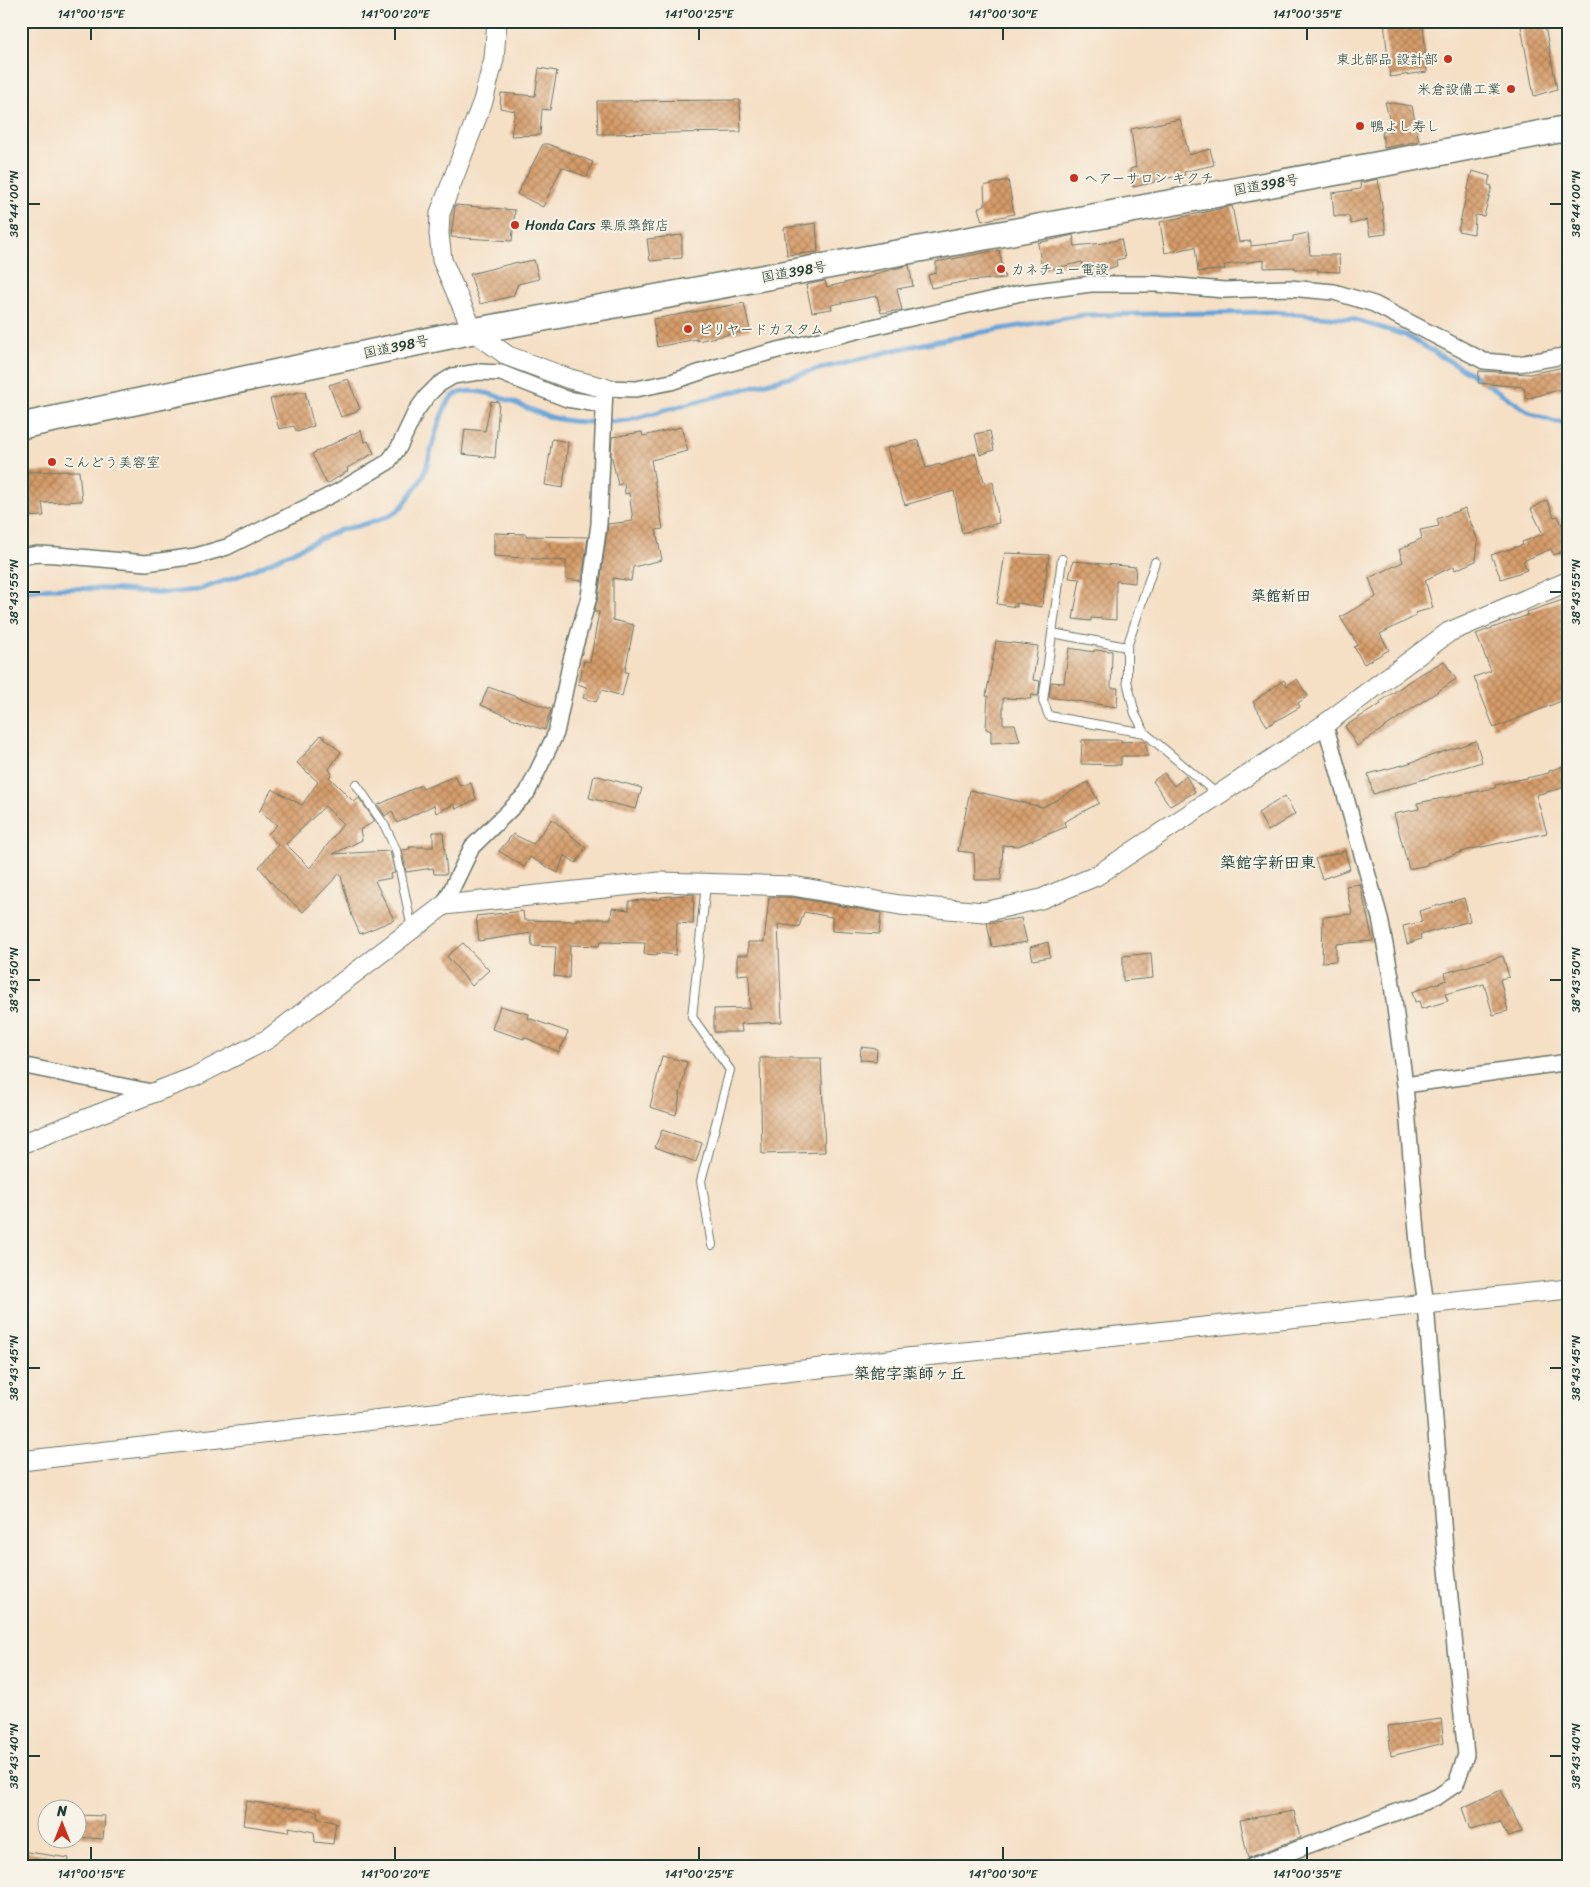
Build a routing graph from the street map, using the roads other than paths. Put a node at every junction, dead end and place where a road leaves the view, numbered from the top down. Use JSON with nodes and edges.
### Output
{"nodes":[{"id":1,"x":497,"y":21,"type":"edge"},
{"id":2,"x":1569,"y":128,"type":"edge"},
{"id":3,"x":473,"y":331,"type":"junction"},
{"id":4,"x":1569,"y":355,"type":"edge"},
{"id":5,"x":604,"y":402,"type":"junction"},
{"id":6,"x":21,"y":426,"type":"edge"},
{"id":7,"x":21,"y":557,"type":"edge"},
{"id":8,"x":1062,"y":559,"type":"dead end"},
{"id":9,"x":1155,"y":562,"type":"dead end"},
{"id":10,"x":1569,"y":581,"type":"edge"},
{"id":11,"x":1052,"y":633,"type":"junction"},
{"id":12,"x":1127,"y":647,"type":"junction"},
{"id":13,"x":1325,"y":724,"type":"junction"},
{"id":14,"x":1145,"y":733,"type":"junction"},
{"id":15,"x":356,"y":784,"type":"dead end"},
{"id":16,"x":1218,"y":795,"type":"junction"},
{"id":17,"x":706,"y":883,"type":"junction"},
{"id":18,"x":444,"y":905,"type":"junction"},
{"id":19,"x":412,"y":929,"type":"junction"},
{"id":20,"x":1569,"y":1062,"type":"edge"},
{"id":21,"x":21,"y":1065,"type":"edge"},
{"id":22,"x":1405,"y":1085,"type":"junction"},
{"id":23,"x":156,"y":1093,"type":"junction"},
{"id":24,"x":21,"y":1144,"type":"edge"},
{"id":25,"x":712,"y":1245,"type":"dead end"},
{"id":26,"x":1569,"y":1289,"type":"edge"},
{"id":27,"x":1426,"y":1304,"type":"junction"},
{"id":28,"x":21,"y":1461,"type":"edge"},
{"id":29,"x":1254,"y":1866,"type":"edge"}],
"edges":[{"from":1,"to":3,"type":"street"},
{"from":2,"to":3,"type":"highway","name":"国道398号"},
{"from":3,"to":5,"type":"street"},
{"from":3,"to":6,"type":"highway","name":"国道398号"},
{"from":4,"to":5,"type":"street"},
{"from":5,"to":7,"type":"street"},
{"from":5,"to":18,"type":"street"},
{"from":8,"to":11,"type":"lane"},
{"from":9,"to":12,"type":"lane"},
{"from":10,"to":13,"type":"street"},
{"from":11,"to":12,"type":"lane"},
{"from":11,"to":14,"type":"lane"},
{"from":12,"to":14,"type":"lane"},
{"from":13,"to":16,"type":"street"},
{"from":13,"to":22,"type":"street"},
{"from":14,"to":16,"type":"lane"},
{"from":15,"to":19,"type":"lane"},
{"from":16,"to":17,"type":"street"},
{"from":17,"to":18,"type":"street"},
{"from":17,"to":25,"type":"lane"},
{"from":18,"to":19,"type":"street"},
{"from":19,"to":23,"type":"street"},
{"from":20,"to":22,"type":"street"},
{"from":21,"to":23,"type":"street"},
{"from":22,"to":27,"type":"street"},
{"from":23,"to":24,"type":"street"},
{"from":26,"to":27,"type":"street"},
{"from":27,"to":28,"type":"street"},
{"from":27,"to":29,"type":"street"}]}
